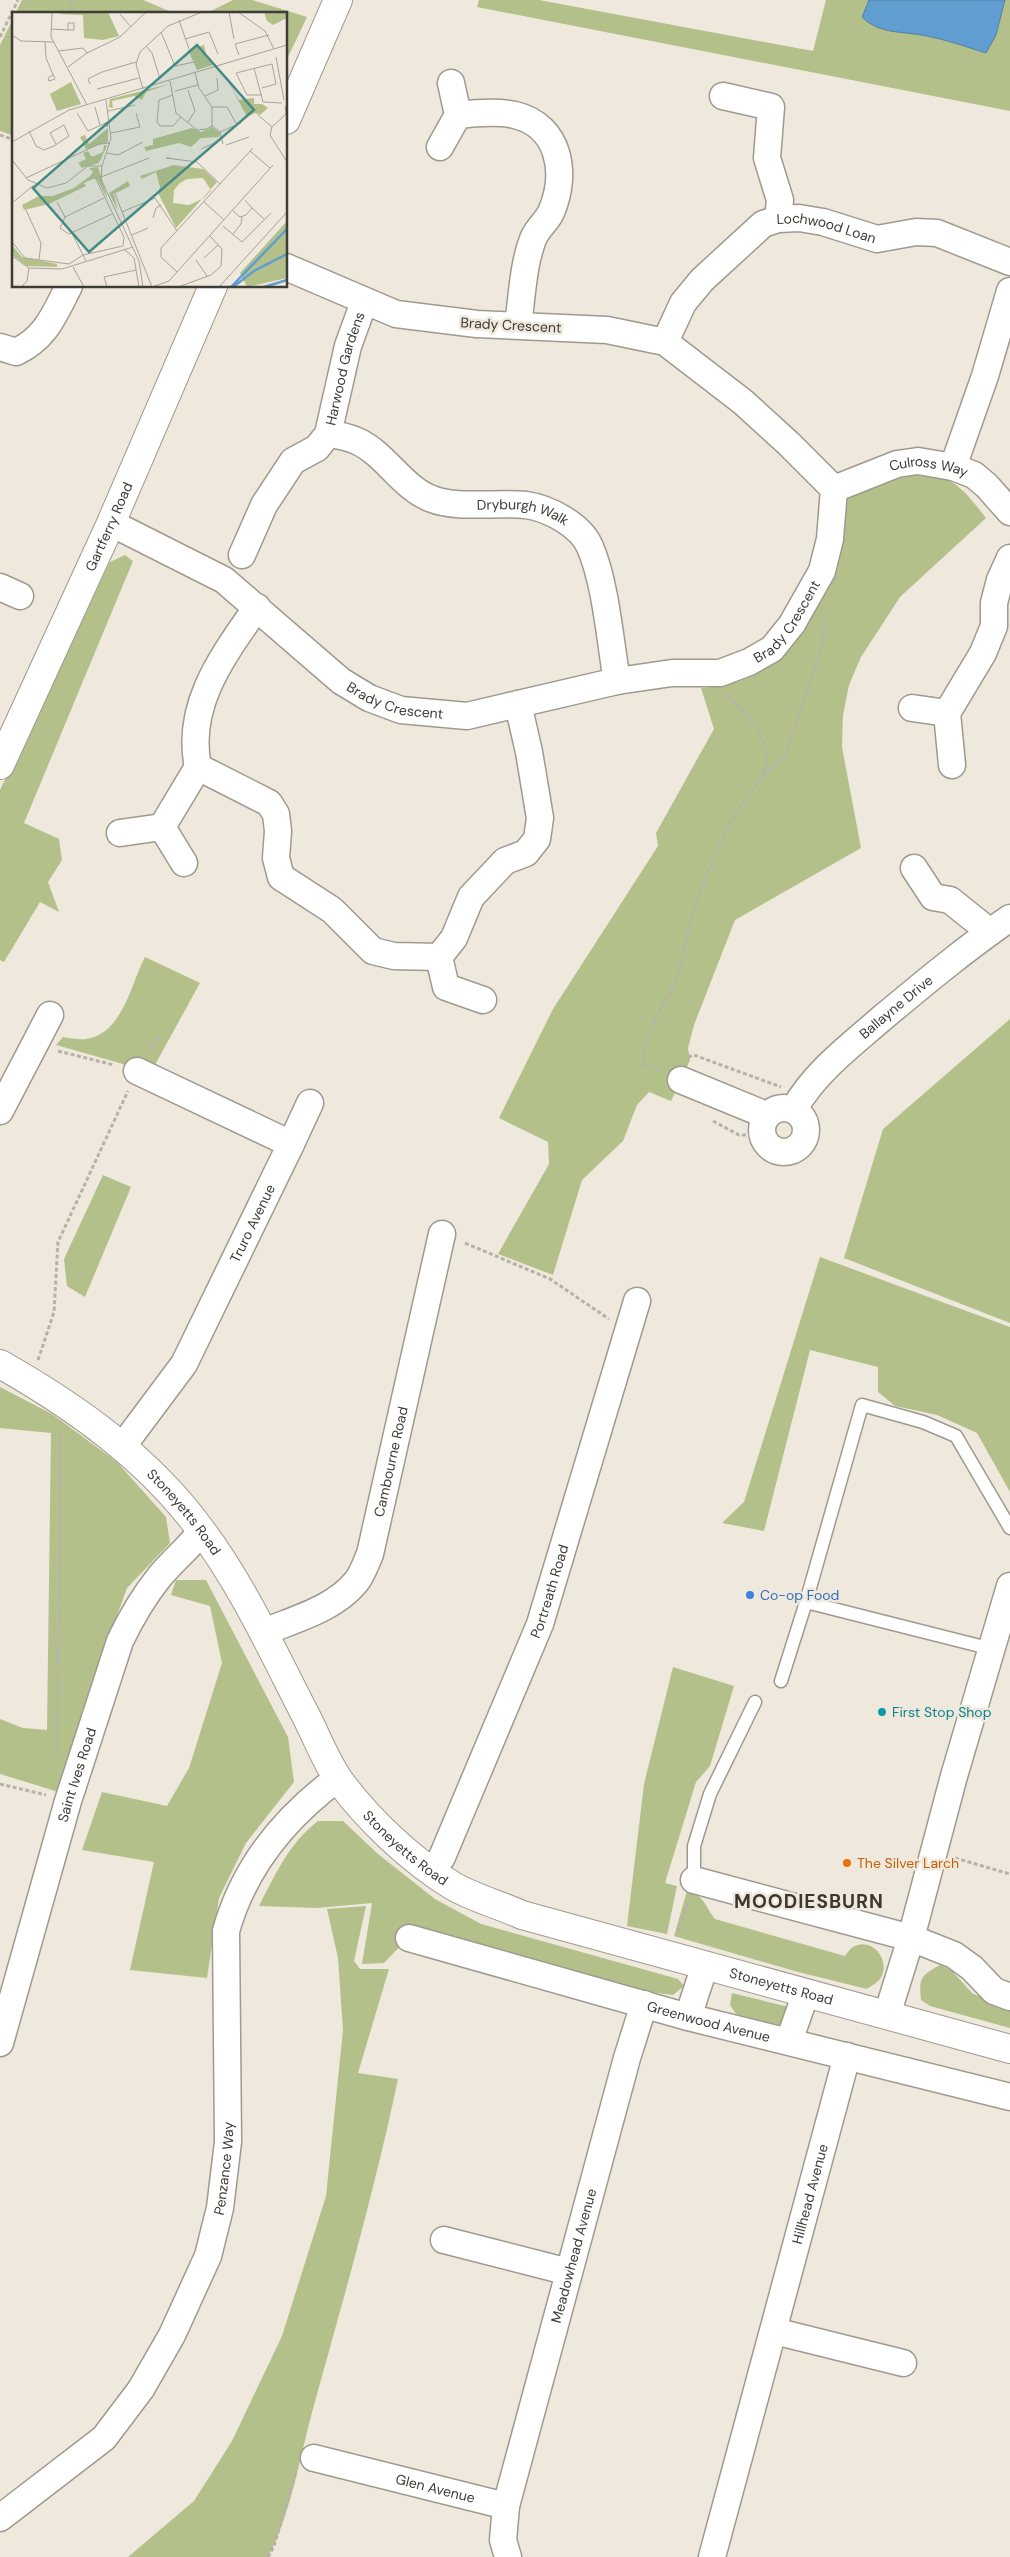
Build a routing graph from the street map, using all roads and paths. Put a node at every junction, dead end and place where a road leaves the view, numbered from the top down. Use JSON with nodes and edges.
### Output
{"nodes":[{"id":1,"x":18,"y":0,"type":"edge"},
{"id":2,"x":338,"y":0,"type":"edge"},
{"id":3,"x":0,"y":36,"type":"edge"},
{"id":4,"x":451,"y":83,"type":"dead end"},
{"id":5,"x":723,"y":96,"type":"dead end"},
{"id":6,"x":288,"y":115,"type":"edge"},
{"id":7,"x":458,"y":115,"type":"junction"},
{"id":8,"x":0,"y":135,"type":"edge"},
{"id":9,"x":12,"y":139,"type":"edge"},
{"id":10,"x":440,"y":147,"type":"dead end"},
{"id":11,"x":778,"y":219,"type":"junction"},
{"id":12,"x":1010,"y":262,"type":"edge"},
{"id":13,"x":288,"y":268,"type":"edge"},
{"id":14,"x":68,"y":288,"type":"edge"},
{"id":15,"x":212,"y":288,"type":"edge"},
{"id":16,"x":1010,"y":291,"type":"edge"},
{"id":17,"x":364,"y":302,"type":"junction"},
{"id":18,"x":518,"y":325,"type":"junction"},
{"id":19,"x":665,"y":342,"type":"junction"},
{"id":20,"x":0,"y":348,"type":"edge"},
{"id":21,"x":328,"y":434,"type":"junction"},
{"id":22,"x":953,"y":467,"type":"junction"},
{"id":23,"x":834,"y":489,"type":"junction"},
{"id":24,"x":1010,"y":512,"type":"edge"},
{"id":25,"x":110,"y":523,"type":"junction"},
{"id":26,"x":242,"y":555,"type":"dead end"},
{"id":27,"x":1010,"y":558,"type":"edge"},
{"id":28,"x":810,"y":593,"type":"junction"},
{"id":29,"x":257,"y":607,"type":"junction"},
{"id":30,"x":703,"y":674,"type":"junction"},
{"id":31,"x":617,"y":681,"type":"junction"},
{"id":32,"x":518,"y":704,"type":"junction"},
{"id":33,"x":912,"y":708,"type":"dead end"},
{"id":34,"x":948,"y":713,"type":"junction"},
{"id":35,"x":0,"y":765,"type":"edge"},
{"id":36,"x":952,"y":765,"type":"dead end"},
{"id":37,"x":198,"y":767,"type":"junction"},
{"id":38,"x":763,"y":778,"type":"junction"},
{"id":39,"x":162,"y":827,"type":"junction"},
{"id":40,"x":120,"y":833,"type":"dead end"},
{"id":41,"x":184,"y":863,"type":"dead end"},
{"id":42,"x":914,"y":868,"type":"dead end"},
{"id":43,"x":1000,"y":925,"type":"edge"},
{"id":44,"x":439,"y":957,"type":"junction"},
{"id":45,"x":483,"y":1000,"type":"dead end"},
{"id":46,"x":50,"y":1015,"type":"dead end"},
{"id":47,"x":159,"y":1036,"type":"dead end"},
{"id":48,"x":35,"y":1045,"type":"junction"},
{"id":49,"x":675,"y":1070,"type":"junction"},
{"id":50,"x":137,"y":1071,"type":"junction"},
{"id":51,"x":798,"y":1101,"type":"junction"},
{"id":52,"x":310,"y":1103,"type":"dead end"},
{"id":53,"x":0,"y":1111,"type":"edge"},
{"id":54,"x":766,"y":1115,"type":"junction"},
{"id":55,"x":291,"y":1144,"type":"junction"},
{"id":56,"x":442,"y":1234,"type":"joint"},
{"id":57,"x":637,"y":1301,"type":"dead end"},
{"id":58,"x":630,"y":1347,"type":"junction"},
{"id":59,"x":0,"y":1364,"type":"edge"},
{"id":60,"x":27,"y":1380,"type":"junction"},
{"id":61,"x":62,"y":1401,"type":"junction"},
{"id":62,"x":122,"y":1447,"type":"junction"},
{"id":63,"x":1010,"y":1528,"type":"edge"},
{"id":64,"x":202,"y":1531,"type":"junction"},
{"id":65,"x":1010,"y":1586,"type":"edge"},
{"id":66,"x":806,"y":1602,"type":"junction"},
{"id":67,"x":264,"y":1632,"type":"junction"},
{"id":68,"x":992,"y":1649,"type":"junction"},
{"id":69,"x":781,"y":1682,"type":"dead end"},
{"id":70,"x":754,"y":1702,"type":"dead end"},
{"id":71,"x":338,"y":1778,"type":"junction"},
{"id":72,"x":0,"y":1784,"type":"edge"},
{"id":73,"x":72,"y":1790,"type":"junction"},
{"id":74,"x":934,"y":1852,"type":"junction"},
{"id":75,"x":432,"y":1871,"type":"junction"},
{"id":76,"x":1010,"y":1874,"type":"edge"},
{"id":77,"x":694,"y":1880,"type":"junction"},
{"id":78,"x":409,"y":1938,"type":"dead end"},
{"id":79,"x":911,"y":1938,"type":"junction"},
{"id":80,"x":671,"y":1956,"type":"junction"},
{"id":81,"x":705,"y":1965,"type":"junction"},
{"id":82,"x":806,"y":1993,"type":"junction"},
{"id":83,"x":1010,"y":1997,"type":"edge"},
{"id":84,"x":644,"y":2004,"type":"junction"},
{"id":85,"x":886,"y":2015,"type":"junction"},
{"id":86,"x":688,"y":2017,"type":"junction"},
{"id":87,"x":789,"y":2041,"type":"junction"},
{"id":88,"x":0,"y":2043,"type":"edge"},
{"id":89,"x":1010,"y":2049,"type":"edge"},
{"id":90,"x":846,"y":2056,"type":"junction"},
{"id":91,"x":1010,"y":2097,"type":"edge"},
{"id":92,"x":444,"y":2240,"type":"dead end"},
{"id":93,"x":569,"y":2272,"type":"junction"},
{"id":94,"x":774,"y":2331,"type":"junction"},
{"id":95,"x":903,"y":2363,"type":"dead end"},
{"id":96,"x":314,"y":2458,"type":"joint"},
{"id":97,"x":506,"y":2506,"type":"junction"},
{"id":98,"x":0,"y":2518,"type":"edge"},
{"id":99,"x":268,"y":2557,"type":"edge"},
{"id":100,"x":508,"y":2557,"type":"edge"},
{"id":101,"x":712,"y":2557,"type":"edge"}],
"edges":[{"from":1,"to":3,"type":"path"},
{"from":2,"to":6,"type":"street"},
{"from":4,"to":7,"type":"street"},
{"from":5,"to":11,"type":"street"},
{"from":7,"to":10,"type":"street"},
{"from":7,"to":18,"type":"street"},
{"from":8,"to":9,"type":"path"},
{"from":11,"to":12,"type":"street","name":"Lochwood Loan"},
{"from":11,"to":19,"type":"street","name":"Lochwood Loan"},
{"from":13,"to":17,"type":"street","name":"Brady Crescent"},
{"from":14,"to":20,"type":"street"},
{"from":15,"to":25,"type":"street","name":"Gartferry Road"},
{"from":16,"to":22,"type":"street"},
{"from":17,"to":18,"type":"street","name":"Brady Crescent"},
{"from":17,"to":21,"type":"street","name":"Harwood Gardens"},
{"from":18,"to":19,"type":"street","name":"Brady Crescent"},
{"from":19,"to":23,"type":"street","name":"Brady Crescent"},
{"from":21,"to":26,"type":"street","name":"Harwood Gardens"},
{"from":21,"to":31,"type":"street","name":"Dryburgh Walk"},
{"from":22,"to":23,"type":"street","name":"Culross Way"},
{"from":22,"to":24,"type":"street","name":"Culross Way"},
{"from":23,"to":28,"type":"street","name":"Brady Crescent"},
{"from":25,"to":29,"type":"street","name":"Brady Crescent"},
{"from":25,"to":35,"type":"street","name":"Gartferry Road"},
{"from":27,"to":34,"type":"street"},
{"from":28,"to":30,"type":"street","name":"Brady Crescent"},
{"from":28,"to":38,"type":"path"},
{"from":29,"to":32,"type":"street","name":"Brady Crescent"},
{"from":29,"to":37,"type":"street"},
{"from":30,"to":31,"type":"street","name":"Brady Crescent"},
{"from":30,"to":38,"type":"path"},
{"from":31,"to":32,"type":"street","name":"Brady Crescent"},
{"from":32,"to":44,"type":"street"},
{"from":33,"to":34,"type":"street"},
{"from":34,"to":36,"type":"street"},
{"from":37,"to":39,"type":"street"},
{"from":37,"to":44,"type":"street"},
{"from":38,"to":49,"type":"path"},
{"from":39,"to":40,"type":"street"},
{"from":39,"to":41,"type":"street"},
{"from":42,"to":43,"type":"street"},
{"from":43,"to":51,"type":"street","name":"Ballayne Drive"},
{"from":44,"to":45,"type":"street"},
{"from":46,"to":48,"type":"street"},
{"from":47,"to":50,"type":"path"},
{"from":48,"to":50,"type":"path"},
{"from":48,"to":53,"type":"street"},
{"from":49,"to":51,"type":"path"},
{"from":49,"to":54,"type":"street"},
{"from":50,"to":55,"type":"street"},
{"from":50,"to":60,"type":"path"},
{"from":51,"to":54,"type":"street"},
{"from":51,"to":54,"type":"street"},
{"from":52,"to":55,"type":"street","name":"Truro Avenue"},
{"from":55,"to":62,"type":"street","name":"Truro Avenue"},
{"from":56,"to":58,"type":"path"},
{"from":56,"to":67,"type":"street","name":"Cambourne Road"},
{"from":57,"to":58,"type":"street","name":"Portreath Road"},
{"from":58,"to":75,"type":"street","name":"Portreath Road"},
{"from":59,"to":60,"type":"street","name":"Stoneyetts Road"},
{"from":60,"to":61,"type":"street","name":"Stoneyetts Road"},
{"from":61,"to":62,"type":"street","name":"Stoneyetts Road"},
{"from":61,"to":73,"type":"path"},
{"from":62,"to":64,"type":"street","name":"Stoneyetts Road"},
{"from":63,"to":66,"type":"lane"},
{"from":64,"to":67,"type":"street","name":"Stoneyetts Road"},
{"from":64,"to":73,"type":"street","name":"Saint Ives Road"},
{"from":65,"to":68,"type":"street"},
{"from":66,"to":68,"type":"lane"},
{"from":66,"to":69,"type":"lane"},
{"from":67,"to":71,"type":"street","name":"Stoneyetts Road"},
{"from":68,"to":74,"type":"street"},
{"from":70,"to":77,"type":"lane"},
{"from":71,"to":75,"type":"street","name":"Stoneyetts Road"},
{"from":71,"to":98,"type":"street","name":"Penzance Way"},
{"from":72,"to":73,"type":"path"},
{"from":73,"to":88,"type":"street","name":"Saint Ives Road"},
{"from":74,"to":76,"type":"path"},
{"from":74,"to":79,"type":"street"},
{"from":75,"to":80,"type":"street","name":"Stoneyetts Road"},
{"from":77,"to":79,"type":"street"},
{"from":77,"to":80,"type":"path"},
{"from":78,"to":84,"type":"street","name":"Greenwood Avenue"},
{"from":79,"to":83,"type":"street"},
{"from":79,"to":85,"type":"street"},
{"from":80,"to":81,"type":"street","name":"Stoneyetts Road"},
{"from":81,"to":82,"type":"street","name":"Stoneyetts Road"},
{"from":81,"to":86,"type":"street"},
{"from":82,"to":85,"type":"street","name":"Stoneyetts Road"},
{"from":82,"to":87,"type":"street"},
{"from":84,"to":86,"type":"street","name":"Greenwood Avenue"},
{"from":84,"to":93,"type":"street","name":"Meadowhead Avenue"},
{"from":85,"to":89,"type":"street","name":"Stoneyetts Road"},
{"from":86,"to":87,"type":"street","name":"Greenwood Avenue"},
{"from":87,"to":90,"type":"street","name":"Greenwood Avenue"},
{"from":90,"to":91,"type":"street","name":"Greenwood Avenue"},
{"from":90,"to":94,"type":"street","name":"Hillhead Avenue"},
{"from":92,"to":93,"type":"street"},
{"from":93,"to":97,"type":"street","name":"Meadowhead Avenue"},
{"from":94,"to":95,"type":"street"},
{"from":94,"to":101,"type":"street","name":"Hillhead Avenue"},
{"from":96,"to":97,"type":"street","name":"Glen Avenue"},
{"from":96,"to":99,"type":"path"},
{"from":97,"to":100,"type":"street"}]}
